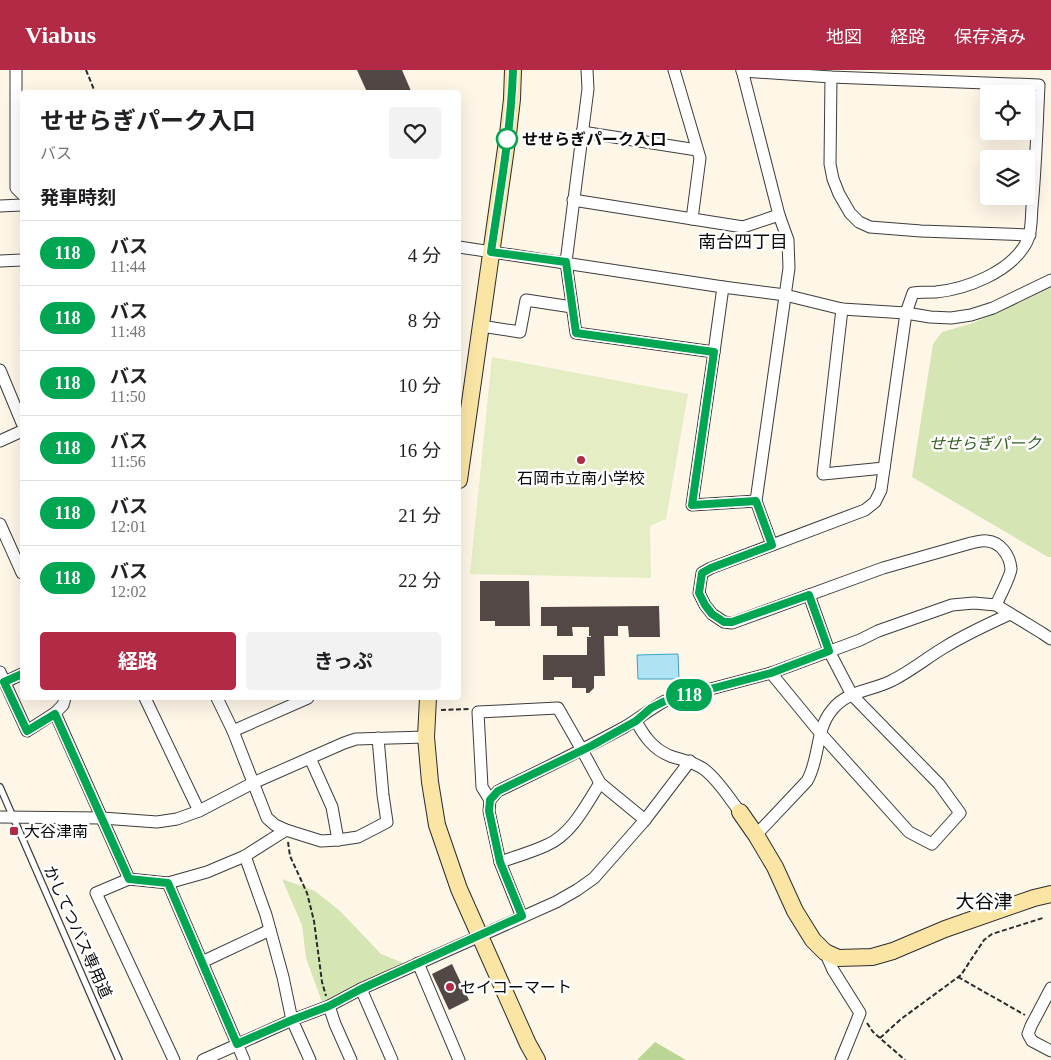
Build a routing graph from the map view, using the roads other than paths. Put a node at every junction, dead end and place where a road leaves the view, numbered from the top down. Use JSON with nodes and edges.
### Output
{"nodes":[{"id":1,"x":16,"y":70,"type":"edge"},
{"id":2,"x":513,"y":70,"type":"edge"},
{"id":3,"x":587,"y":70,"type":"edge"},
{"id":4,"x":674,"y":70,"type":"edge"},
{"id":5,"x":742,"y":70,"type":"edge"},
{"id":6,"x":831,"y":77,"type":"junction"},
{"id":7,"x":582,"y":132,"type":"junction"},
{"id":8,"x":697,"y":150,"type":"junction"},
{"id":9,"x":20,"y":192,"type":"edge"},
{"id":10,"x":573,"y":200,"type":"junction"},
{"id":11,"x":20,"y":205,"type":"edge"},
{"id":12,"x":0,"y":206,"type":"edge"},
{"id":13,"x":779,"y":216,"type":"junction"},
{"id":14,"x":692,"y":219,"type":"junction"},
{"id":15,"x":1030,"y":235,"type":"junction"},
{"id":16,"x":461,"y":247,"type":"edge"},
{"id":17,"x":491,"y":252,"type":"junction"},
{"id":18,"x":20,"y":260,"type":"edge"},
{"id":19,"x":0,"y":261,"type":"edge"},
{"id":20,"x":566,"y":262,"type":"junction"},
{"id":21,"x":1051,"y":280,"type":"edge"},
{"id":22,"x":722,"y":287,"type":"junction"},
{"id":23,"x":785,"y":295,"type":"junction"},
{"id":24,"x":572,"y":306,"type":"junction"},
{"id":25,"x":842,"y":309,"type":"junction"},
{"id":26,"x":906,"y":313,"type":"junction"},
{"id":27,"x":481,"y":326,"type":"junction"},
{"id":28,"x":714,"y":352,"type":"junction"},
{"id":29,"x":0,"y":370,"type":"edge"},
{"id":30,"x":20,"y":418,"type":"edge"},
{"id":31,"x":20,"y":432,"type":"edge"},
{"id":32,"x":0,"y":441,"type":"edge"},
{"id":33,"x":461,"y":466,"type":"edge"},
{"id":34,"x":884,"y":468,"type":"junction"},
{"id":35,"x":756,"y":501,"type":"junction"},
{"id":36,"x":0,"y":524,"type":"edge"},
{"id":37,"x":772,"y":545,"type":"junction"},
{"id":38,"x":20,"y":569,"type":"edge"},
{"id":39,"x":809,"y":595,"type":"junction"},
{"id":40,"x":996,"y":605,"type":"junction"},
{"id":41,"x":1010,"y":614,"type":"junction"},
{"id":42,"x":1051,"y":639,"type":"edge"},
{"id":43,"x":829,"y":651,"type":"junction"},
{"id":44,"x":771,"y":673,"type":"junction"},
{"id":45,"x":20,"y":674,"type":"edge"},
{"id":46,"x":2,"y":677,"type":"edge"},
{"id":47,"x":852,"y":694,"type":"junction"},
{"id":48,"x":64,"y":700,"type":"edge"},
{"id":49,"x":146,"y":700,"type":"edge"},
{"id":50,"x":218,"y":700,"type":"edge"},
{"id":51,"x":303,"y":700,"type":"edge"},
{"id":52,"x":427,"y":704,"type":"edge"},
{"id":53,"x":55,"y":714,"type":"junction"},
{"id":54,"x":636,"y":721,"type":"junction"},
{"id":55,"x":233,"y":731,"type":"junction"},
{"id":56,"x":820,"y":734,"type":"junction"},
{"id":57,"x":426,"y":737,"type":"junction"},
{"id":58,"x":378,"y":738,"type":"junction"},
{"id":59,"x":582,"y":750,"type":"junction"},
{"id":60,"x":310,"y":758,"type":"junction"},
{"id":61,"x":690,"y":761,"type":"junction"},
{"id":62,"x":253,"y":783,"type":"junction"},
{"id":63,"x":600,"y":784,"type":"junction"},
{"id":64,"x":0,"y":787,"type":"edge"},
{"id":65,"x":490,"y":800,"type":"junction"},
{"id":66,"x":198,"y":810,"type":"junction"},
{"id":67,"x":740,"y":812,"type":"joint"},
{"id":68,"x":0,"y":817,"type":"edge"},
{"id":69,"x":14,"y":818,"type":"junction"},
{"id":70,"x":102,"y":818,"type":"junction"},
{"id":71,"x":645,"y":820,"type":"junction"},
{"id":72,"x":286,"y":830,"type":"junction"},
{"id":73,"x":756,"y":835,"type":"junction"},
{"id":74,"x":338,"y":840,"type":"junction"},
{"id":75,"x":245,"y":856,"type":"junction"},
{"id":76,"x":500,"y":862,"type":"junction"},
{"id":77,"x":129,"y":879,"type":"junction"},
{"id":78,"x":168,"y":883,"type":"junction"},
{"id":79,"x":1051,"y":894,"type":"edge"},
{"id":80,"x":522,"y":916,"type":"junction"},
{"id":81,"x":270,"y":930,"type":"junction"},
{"id":82,"x":479,"y":935,"type":"junction"},
{"id":83,"x":825,"y":952,"type":"junction"},
{"id":84,"x":202,"y":962,"type":"junction"},
{"id":85,"x":418,"y":963,"type":"junction"},
{"id":86,"x":1051,"y":988,"type":"edge"},
{"id":87,"x":361,"y":989,"type":"junction"},
{"id":88,"x":329,"y":1006,"type":"junction"},
{"id":89,"x":292,"y":1020,"type":"junction"},
{"id":90,"x":237,"y":1044,"type":"junction"},
{"id":91,"x":1051,"y":1051,"type":"edge"},
{"id":92,"x":119,"y":1060,"type":"edge"},
{"id":93,"x":174,"y":1060,"type":"edge"},
{"id":94,"x":203,"y":1060,"type":"edge"},
{"id":95,"x":244,"y":1060,"type":"edge"},
{"id":96,"x":310,"y":1060,"type":"edge"},
{"id":97,"x":351,"y":1060,"type":"edge"},
{"id":98,"x":392,"y":1060,"type":"edge"},
{"id":99,"x":459,"y":1060,"type":"edge"},
{"id":100,"x":537,"y":1060,"type":"edge"},
{"id":101,"x":841,"y":1060,"type":"edge"}],
"edges":[{"from":1,"to":9,"type":"street"},
{"from":2,"to":17,"type":"street"},
{"from":3,"to":7,"type":"street"},
{"from":4,"to":8,"type":"street"},
{"from":5,"to":6,"type":"street"},
{"from":5,"to":13,"type":"street"},
{"from":6,"to":15,"type":"street"},
{"from":6,"to":15,"type":"street"},
{"from":7,"to":8,"type":"street"},
{"from":7,"to":10,"type":"street"},
{"from":8,"to":14,"type":"street"},
{"from":10,"to":14,"type":"street"},
{"from":10,"to":20,"type":"street"},
{"from":11,"to":12,"type":"street"},
{"from":13,"to":14,"type":"street"},
{"from":13,"to":23,"type":"street"},
{"from":15,"to":26,"type":"street"},
{"from":16,"to":17,"type":"street"},
{"from":17,"to":20,"type":"street"},
{"from":17,"to":27,"type":"street"},
{"from":18,"to":19,"type":"street"},
{"from":20,"to":22,"type":"street"},
{"from":20,"to":24,"type":"street"},
{"from":21,"to":26,"type":"street"},
{"from":22,"to":23,"type":"street"},
{"from":22,"to":28,"type":"street"},
{"from":23,"to":25,"type":"street"},
{"from":23,"to":35,"type":"street"},
{"from":24,"to":27,"type":"street"},
{"from":24,"to":28,"type":"street"},
{"from":25,"to":26,"type":"street"},
{"from":25,"to":34,"type":"street"},
{"from":26,"to":34,"type":"street"},
{"from":27,"to":33,"type":"street"},
{"from":28,"to":35,"type":"street"},
{"from":29,"to":30,"type":"street"},
{"from":31,"to":32,"type":"street"},
{"from":34,"to":37,"type":"street"},
{"from":35,"to":37,"type":"street"},
{"from":36,"to":38,"type":"street"},
{"from":37,"to":39,"type":"street"},
{"from":39,"to":40,"type":"street"},
{"from":39,"to":43,"type":"street"},
{"from":40,"to":41,"type":"street"},
{"from":40,"to":43,"type":"street"},
{"from":41,"to":42,"type":"street"},
{"from":41,"to":47,"type":"street"},
{"from":43,"to":44,"type":"street"},
{"from":43,"to":47,"type":"street"},
{"from":44,"to":54,"type":"street"},
{"from":44,"to":56,"type":"street"},
{"from":45,"to":46,"type":"street"},
{"from":46,"to":53,"type":"street"},
{"from":47,"to":56,"type":"street"},
{"from":47,"to":56,"type":"street"},
{"from":48,"to":53,"type":"street"},
{"from":49,"to":66,"type":"street"},
{"from":50,"to":55,"type":"street"},
{"from":51,"to":55,"type":"street"},
{"from":52,"to":57,"type":"street"},
{"from":53,"to":70,"type":"street"},
{"from":54,"to":59,"type":"street"},
{"from":54,"to":61,"type":"street"},
{"from":55,"to":62,"type":"street"},
{"from":56,"to":73,"type":"street"},
{"from":57,"to":58,"type":"street"},
{"from":57,"to":82,"type":"street"},
{"from":58,"to":60,"type":"street"},
{"from":58,"to":74,"type":"street"},
{"from":59,"to":63,"type":"street"},
{"from":59,"to":65,"type":"street"},
{"from":59,"to":65,"type":"street"},
{"from":60,"to":62,"type":"street"},
{"from":60,"to":74,"type":"street"},
{"from":61,"to":67,"type":"street"},
{"from":61,"to":71,"type":"street"},
{"from":62,"to":66,"type":"street"},
{"from":62,"to":72,"type":"street"},
{"from":63,"to":71,"type":"street"},
{"from":63,"to":76,"type":"street"},
{"from":64,"to":69,"type":"lane","name":"かしてつバス専用道"},
{"from":65,"to":76,"type":"street"},
{"from":66,"to":70,"type":"street"},
{"from":67,"to":73,"type":"street"},
{"from":68,"to":69,"type":"street"},
{"from":69,"to":70,"type":"street"},
{"from":69,"to":92,"type":"lane","name":"かしてつバス専用道"},
{"from":70,"to":77,"type":"street"},
{"from":71,"to":80,"type":"street"},
{"from":72,"to":74,"type":"street"},
{"from":72,"to":75,"type":"street"},
{"from":73,"to":83,"type":"street"},
{"from":75,"to":78,"type":"street"},
{"from":75,"to":81,"type":"street"},
{"from":76,"to":80,"type":"street"},
{"from":77,"to":78,"type":"street"},
{"from":77,"to":93,"type":"street"},
{"from":78,"to":84,"type":"street"},
{"from":79,"to":83,"type":"street"},
{"from":80,"to":82,"type":"street"},
{"from":81,"to":84,"type":"street"},
{"from":81,"to":89,"type":"street"},
{"from":82,"to":85,"type":"street"},
{"from":82,"to":100,"type":"street"},
{"from":83,"to":101,"type":"street"},
{"from":84,"to":90,"type":"street"},
{"from":85,"to":87,"type":"street"},
{"from":85,"to":99,"type":"street"},
{"from":86,"to":91,"type":"street"},
{"from":87,"to":88,"type":"street"},
{"from":87,"to":98,"type":"street"},
{"from":88,"to":89,"type":"street"},
{"from":88,"to":97,"type":"street"},
{"from":89,"to":90,"type":"street"},
{"from":89,"to":96,"type":"street"},
{"from":90,"to":94,"type":"street"},
{"from":90,"to":95,"type":"street"}]}
